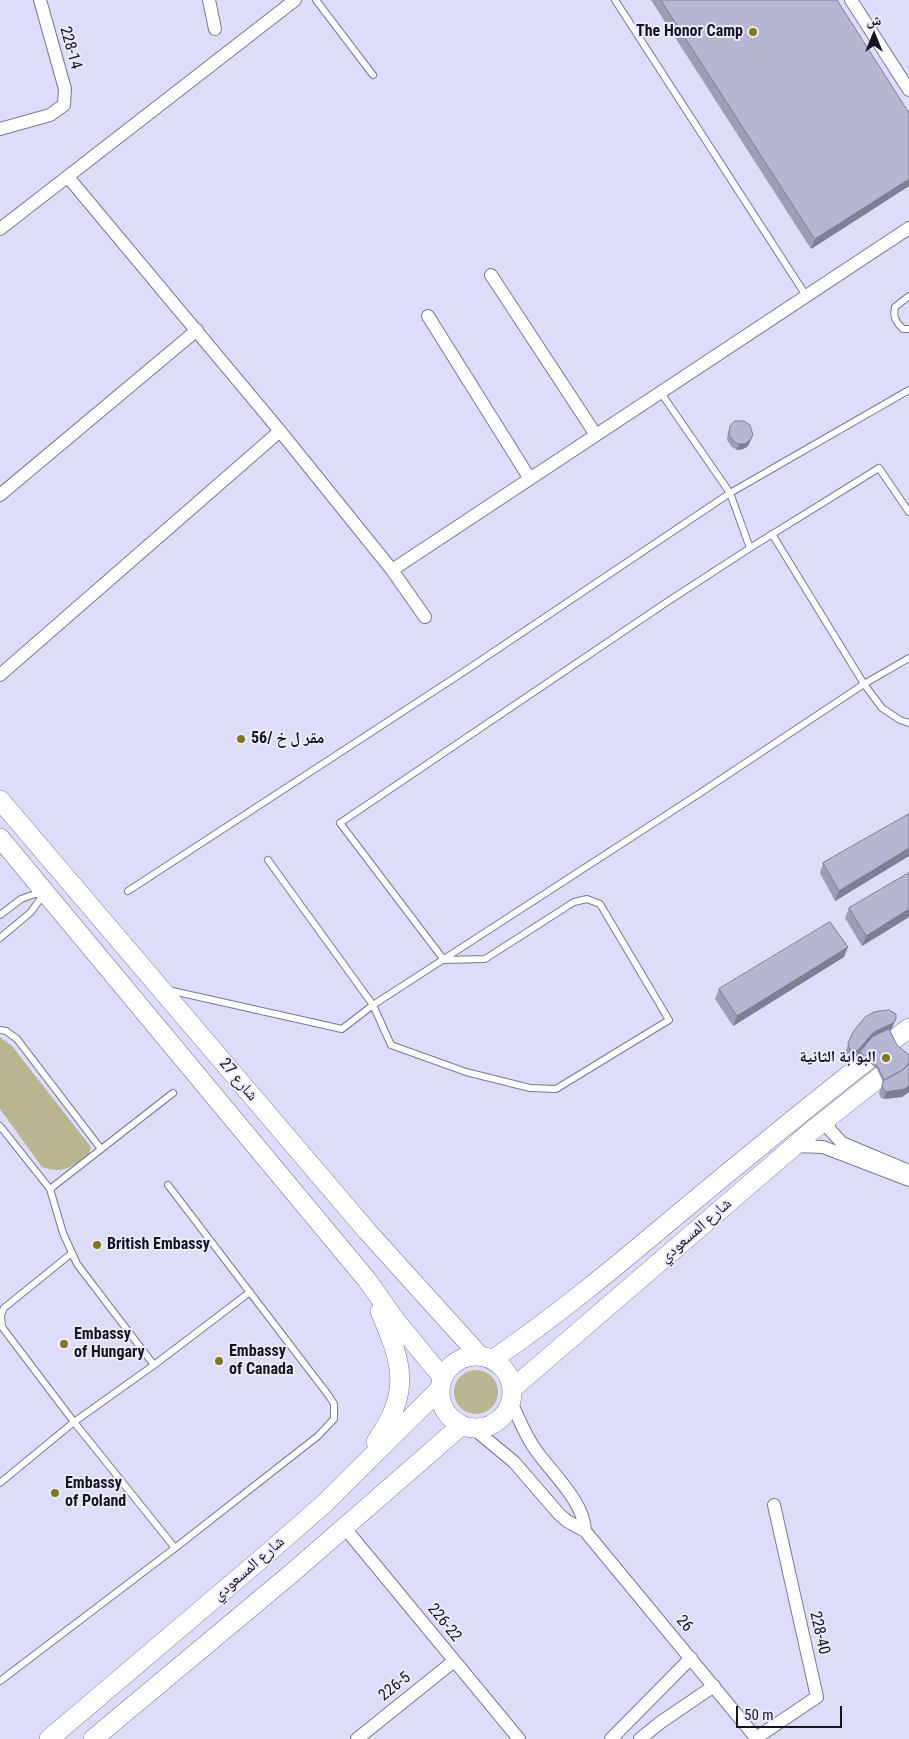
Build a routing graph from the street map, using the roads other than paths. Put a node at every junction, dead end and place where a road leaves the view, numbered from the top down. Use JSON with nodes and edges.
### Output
{"nodes":[{"id":1,"x":40,"y":0,"type":"edge"},
{"id":2,"x":209,"y":0,"type":"edge"},
{"id":3,"x":295,"y":0,"type":"edge"},
{"id":4,"x":316,"y":0,"type":"edge"},
{"id":5,"x":615,"y":0,"type":"edge"},
{"id":6,"x":851,"y":0,"type":"edge"},
{"id":7,"x":215,"y":29,"type":"dead end"},
{"id":8,"x":373,"y":75,"type":"dead end"},
{"id":9,"x":909,"y":90,"type":"edge"},
{"id":10,"x":0,"y":129,"type":"edge"},
{"id":11,"x":68,"y":177,"type":"junction"},
{"id":12,"x":909,"y":228,"type":"edge"},
{"id":13,"x":0,"y":229,"type":"edge"},
{"id":14,"x":491,"y":275,"type":"dead end"},
{"id":15,"x":909,"y":296,"type":"edge"},
{"id":16,"x":807,"y":297,"type":"junction"},
{"id":17,"x":428,"y":316,"type":"dead end"},
{"id":18,"x":909,"y":329,"type":"edge"},
{"id":19,"x":197,"y":330,"type":"junction"},
{"id":20,"x":909,"y":390,"type":"edge"},
{"id":21,"x":661,"y":393,"type":"junction"},
{"id":22,"x":280,"y":431,"type":"junction"},
{"id":23,"x":596,"y":436,"type":"junction"},
{"id":24,"x":530,"y":479,"type":"junction"},
{"id":25,"x":730,"y":493,"type":"junction"},
{"id":26,"x":0,"y":495,"type":"edge"},
{"id":27,"x":909,"y":512,"type":"edge"},
{"id":28,"x":772,"y":534,"type":"junction"},
{"id":29,"x":750,"y":548,"type":"junction"},
{"id":30,"x":392,"y":570,"type":"junction"},
{"id":31,"x":425,"y":617,"type":"dead end"},
{"id":32,"x":909,"y":658,"type":"edge"},
{"id":33,"x":0,"y":675,"type":"edge"},
{"id":34,"x":864,"y":684,"type":"junction"},
{"id":35,"x":909,"y":723,"type":"edge"},
{"id":36,"x":0,"y":800,"type":"edge"},
{"id":37,"x":0,"y":838,"type":"edge"},
{"id":38,"x":268,"y":860,"type":"dead end"},
{"id":39,"x":63,"y":875,"type":"junction"},
{"id":40,"x":128,"y":891,"type":"dead end"},
{"id":41,"x":45,"y":892,"type":"junction"},
{"id":42,"x":0,"y":915,"type":"edge"},
{"id":43,"x":0,"y":938,"type":"edge"},
{"id":44,"x":444,"y":960,"type":"junction"},
{"id":45,"x":159,"y":988,"type":"junction"},
{"id":46,"x":373,"y":1006,"type":"junction"},
{"id":47,"x":909,"y":1028,"type":"edge"},
{"id":48,"x":0,"y":1030,"type":"edge"},
{"id":49,"x":892,"y":1041,"type":"edge"},
{"id":50,"x":868,"y":1060,"type":"edge"},
{"id":51,"x":881,"y":1076,"type":"edge"},
{"id":52,"x":173,"y":1093,"type":"dead end"},
{"id":53,"x":827,"y":1119,"type":"junction"},
{"id":54,"x":0,"y":1126,"type":"edge"},
{"id":55,"x":795,"y":1146,"type":"junction"},
{"id":56,"x":101,"y":1149,"type":"junction"},
{"id":57,"x":909,"y":1171,"type":"edge"},
{"id":58,"x":909,"y":1180,"type":"edge"},
{"id":59,"x":168,"y":1185,"type":"dead end"},
{"id":60,"x":50,"y":1189,"type":"junction"},
{"id":61,"x":72,"y":1253,"type":"junction"},
{"id":62,"x":367,"y":1280,"type":"junction"},
{"id":63,"x":250,"y":1292,"type":"junction"},
{"id":64,"x":486,"y":1358,"type":"junction"},
{"id":65,"x":154,"y":1365,"type":"junction"},
{"id":66,"x":442,"y":1383,"type":"junction"},
{"id":67,"x":512,"y":1395,"type":"junction"},
{"id":68,"x":74,"y":1422,"type":"junction"},
{"id":69,"x":468,"y":1426,"type":"junction"},
{"id":70,"x":354,"y":1474,"type":"junction"},
{"id":71,"x":0,"y":1483,"type":"edge"},
{"id":72,"x":774,"y":1505,"type":"dead end"},
{"id":73,"x":344,"y":1527,"type":"junction"},
{"id":74,"x":585,"y":1531,"type":"junction"},
{"id":75,"x":175,"y":1548,"type":"junction"},
{"id":76,"x":691,"y":1658,"type":"junction"},
{"id":77,"x":454,"y":1661,"type":"junction"},
{"id":78,"x":0,"y":1681,"type":"edge"},
{"id":79,"x":714,"y":1686,"type":"junction"},
{"id":80,"x":98,"y":1738,"type":"edge"},
{"id":81,"x":757,"y":1738,"type":"edge"},
{"id":82,"x":49,"y":1739,"type":"edge"},
{"id":83,"x":357,"y":1739,"type":"edge"},
{"id":84,"x":519,"y":1739,"type":"edge"},
{"id":85,"x":611,"y":1739,"type":"edge"},
{"id":86,"x":640,"y":1739,"type":"edge"}],
"edges":[{"from":1,"to":10,"type":"street","name":"228-14"},
{"from":2,"to":7,"type":"street"},
{"from":3,"to":11,"type":"street"},
{"from":4,"to":8,"type":"lane"},
{"from":5,"to":16,"type":"lane"},
{"from":6,"to":9,"type":"street"},
{"from":11,"to":13,"type":"street"},
{"from":11,"to":19,"type":"street"},
{"from":12,"to":16,"type":"street"},
{"from":14,"to":23,"type":"street"},
{"from":15,"to":18,"type":"lane"},
{"from":16,"to":21,"type":"street"},
{"from":17,"to":24,"type":"street"},
{"from":19,"to":22,"type":"street"},
{"from":19,"to":26,"type":"street"},
{"from":20,"to":25,"type":"lane"},
{"from":21,"to":23,"type":"street"},
{"from":21,"to":25,"type":"lane"},
{"from":22,"to":30,"type":"street"},
{"from":22,"to":33,"type":"street"},
{"from":23,"to":24,"type":"street"},
{"from":24,"to":30,"type":"street"},
{"from":25,"to":29,"type":"lane"},
{"from":25,"to":40,"type":"lane"},
{"from":27,"to":28,"type":"lane"},
{"from":28,"to":29,"type":"lane"},
{"from":28,"to":34,"type":"lane"},
{"from":29,"to":44,"type":"lane"},
{"from":30,"to":31,"type":"street"},
{"from":32,"to":34,"type":"lane"},
{"from":34,"to":35,"type":"lane"},
{"from":34,"to":44,"type":"lane"},
{"from":36,"to":39,"type":"main road","name":"شارع 27"},
{"from":37,"to":41,"type":"main road","name":"شارع 27"},
{"from":38,"to":46,"type":"lane"},
{"from":39,"to":41,"type":"main road"},
{"from":39,"to":45,"type":"main road","name":"شارع 27"},
{"from":41,"to":42,"type":"lane"},
{"from":41,"to":43,"type":"lane"},
{"from":41,"to":62,"type":"main road","name":"شارع 27"},
{"from":44,"to":46,"type":"lane"},
{"from":44,"to":46,"type":"lane"},
{"from":45,"to":46,"type":"lane"},
{"from":45,"to":64,"type":"main road","name":"شارع 27"},
{"from":47,"to":49,"type":"main road"},
{"from":48,"to":56,"type":"lane"},
{"from":50,"to":64,"type":"main road","name":"شارع المسعودي"},
{"from":51,"to":53,"type":"main road","name":"شارع المسعودي"},
{"from":52,"to":56,"type":"lane"},
{"from":53,"to":55,"type":"main road","name":"شارع المسعودي"},
{"from":53,"to":57,"type":"street"},
{"from":54,"to":60,"type":"lane"},
{"from":55,"to":58,"type":"street"},
{"from":55,"to":67,"type":"main road","name":"شارع المسعودي"},
{"from":56,"to":60,"type":"lane"},
{"from":59,"to":63,"type":"lane"},
{"from":60,"to":61,"type":"lane"},
{"from":61,"to":65,"type":"lane"},
{"from":61,"to":68,"type":"lane"},
{"from":62,"to":66,"type":"main road","name":"شارع 27"},
{"from":62,"to":70,"type":"main road"},
{"from":63,"to":65,"type":"lane"},
{"from":63,"to":75,"type":"lane"},
{"from":64,"to":66,"type":"main road"},
{"from":64,"to":67,"type":"main road"},
{"from":65,"to":68,"type":"lane"},
{"from":66,"to":69,"type":"main road"},
{"from":66,"to":70,"type":"main road","name":"شارع المسعودي"},
{"from":67,"to":69,"type":"main road"},
{"from":67,"to":74,"type":"street"},
{"from":68,"to":71,"type":"lane"},
{"from":68,"to":75,"type":"lane"},
{"from":69,"to":73,"type":"main road","name":"شارع المسعودي"},
{"from":69,"to":74,"type":"street"},
{"from":70,"to":82,"type":"main road","name":"شارع المسعودي"},
{"from":72,"to":81,"type":"street","name":"228-40"},
{"from":73,"to":77,"type":"street","name":"226-22"},
{"from":73,"to":80,"type":"main road","name":"شارع المسعودي"},
{"from":74,"to":76,"type":"street","name":"26"},
{"from":75,"to":78,"type":"lane"},
{"from":76,"to":79,"type":"street","name":"26"},
{"from":76,"to":85,"type":"street"},
{"from":77,"to":83,"type":"street","name":"226-5"},
{"from":77,"to":84,"type":"street","name":"226-22"},
{"from":79,"to":81,"type":"street","name":"26"},
{"from":79,"to":86,"type":"street"}]}
